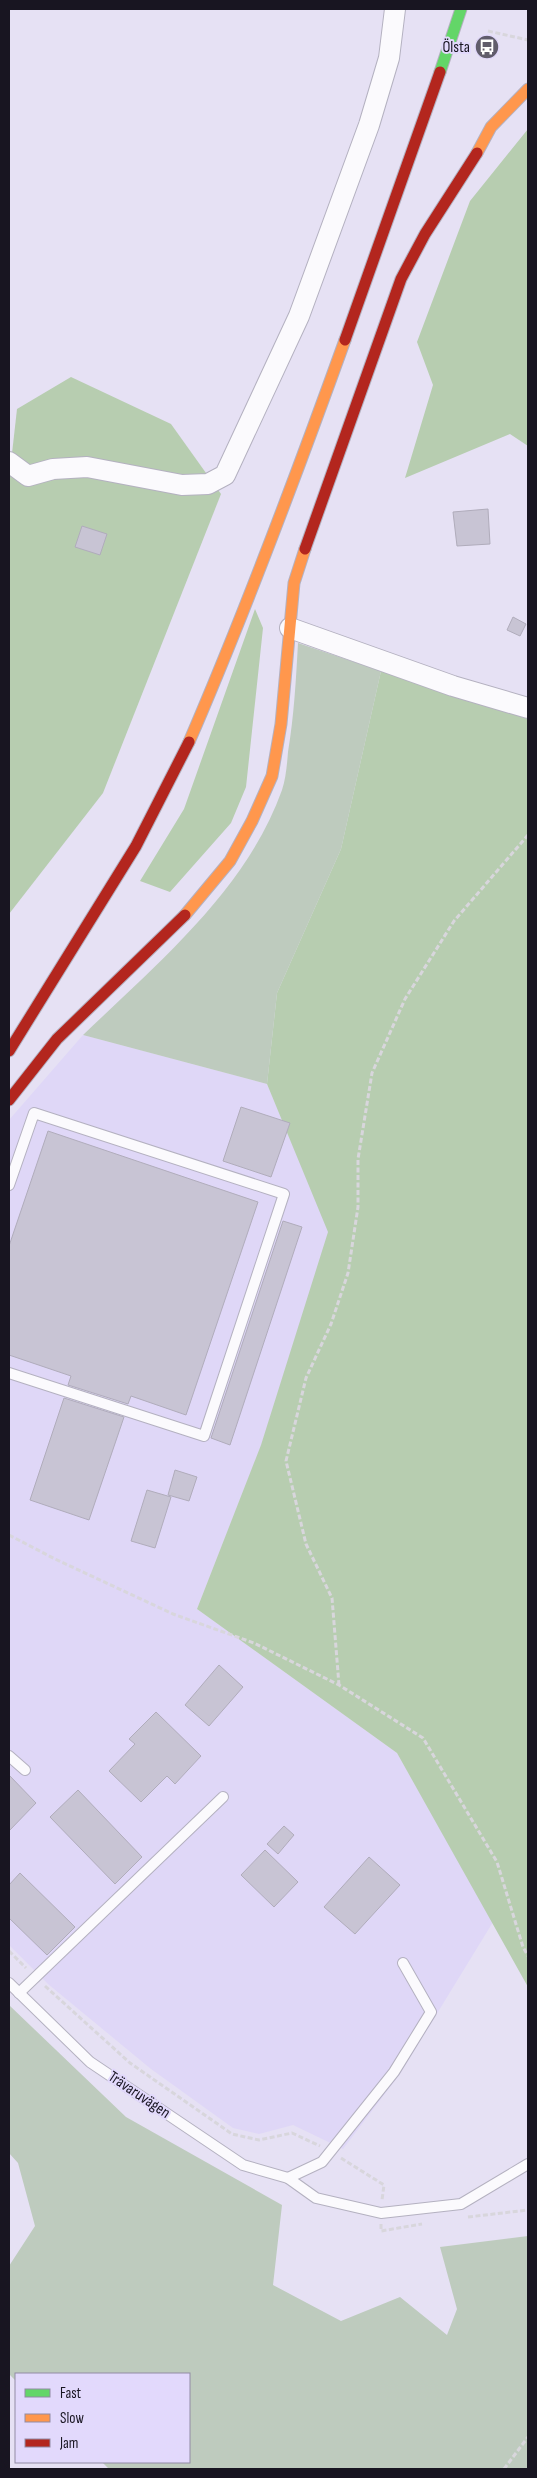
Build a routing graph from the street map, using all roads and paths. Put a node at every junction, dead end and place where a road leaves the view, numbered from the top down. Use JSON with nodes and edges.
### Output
{"nodes":[{"id":1,"x":395,"y":9,"type":"edge"},
{"id":2,"x":461,"y":9,"type":"edge"},
{"id":3,"x":488,"y":31,"type":"dead end"},
{"id":4,"x":528,"y":40,"type":"edge"},
{"id":5,"x":528,"y":89,"type":"edge"},
{"id":6,"x":9,"y":462,"type":"edge"},
{"id":7,"x":290,"y":628,"type":"junction"},
{"id":8,"x":528,"y":708,"type":"edge"},
{"id":9,"x":528,"y":835,"type":"edge"},
{"id":10,"x":9,"y":1052,"type":"edge"},
{"id":11,"x":9,"y":1100,"type":"edge"},
{"id":12,"x":9,"y":1185,"type":"edge"},
{"id":13,"x":9,"y":1373,"type":"edge"},
{"id":14,"x":9,"y":1535,"type":"edge"},
{"id":15,"x":339,"y":1685,"type":"junction"},
{"id":16,"x":9,"y":1756,"type":"edge"},
{"id":17,"x":25,"y":1770,"type":"dead end"},
{"id":18,"x":223,"y":1797,"type":"dead end"},
{"id":19,"x":9,"y":1951,"type":"edge"},
{"id":20,"x":528,"y":1956,"type":"edge"},
{"id":21,"x":403,"y":1963,"type":"dead end"},
{"id":22,"x":35,"y":1977,"type":"junction"},
{"id":23,"x":9,"y":1983,"type":"edge"},
{"id":24,"x":19,"y":1993,"type":"junction"},
{"id":25,"x":331,"y":2152,"type":"junction"},
{"id":26,"x":528,"y":2164,"type":"edge"},
{"id":27,"x":288,"y":2178,"type":"junction"},
{"id":28,"x":528,"y":2210,"type":"edge"},
{"id":29,"x":381,"y":2213,"type":"junction"},
{"id":30,"x":466,"y":2217,"type":"dead end"},
{"id":31,"x":429,"y":2222,"type":"dead end"},
{"id":32,"x":528,"y":2436,"type":"edge"},
{"id":33,"x":504,"y":2469,"type":"edge"}],
"edges":[{"from":1,"to":6,"type":"street"},
{"from":2,"to":10,"type":"street"},
{"from":3,"to":4,"type":"path"},
{"from":5,"to":7,"type":"street"},
{"from":7,"to":8,"type":"street"},
{"from":7,"to":11,"type":"street"},
{"from":9,"to":15,"type":"path"},
{"from":12,"to":13,"type":"lane"},
{"from":14,"to":15,"type":"path"},
{"from":15,"to":20,"type":"path"},
{"from":16,"to":17,"type":"lane"},
{"from":18,"to":22,"type":"lane"},
{"from":19,"to":22,"type":"path"},
{"from":21,"to":25,"type":"lane"},
{"from":22,"to":24,"type":"lane"},
{"from":22,"to":25,"type":"path"},
{"from":23,"to":24,"type":"lane","name":"Trävaruvägen"},
{"from":24,"to":27,"type":"lane","name":"Trävaruvägen"},
{"from":25,"to":27,"type":"lane"},
{"from":25,"to":29,"type":"path"},
{"from":26,"to":29,"type":"lane","name":"Trävaruvägen"},
{"from":27,"to":29,"type":"lane","name":"Trävaruvägen"},
{"from":28,"to":30,"type":"path"},
{"from":29,"to":31,"type":"path"},
{"from":32,"to":33,"type":"path"}]}
